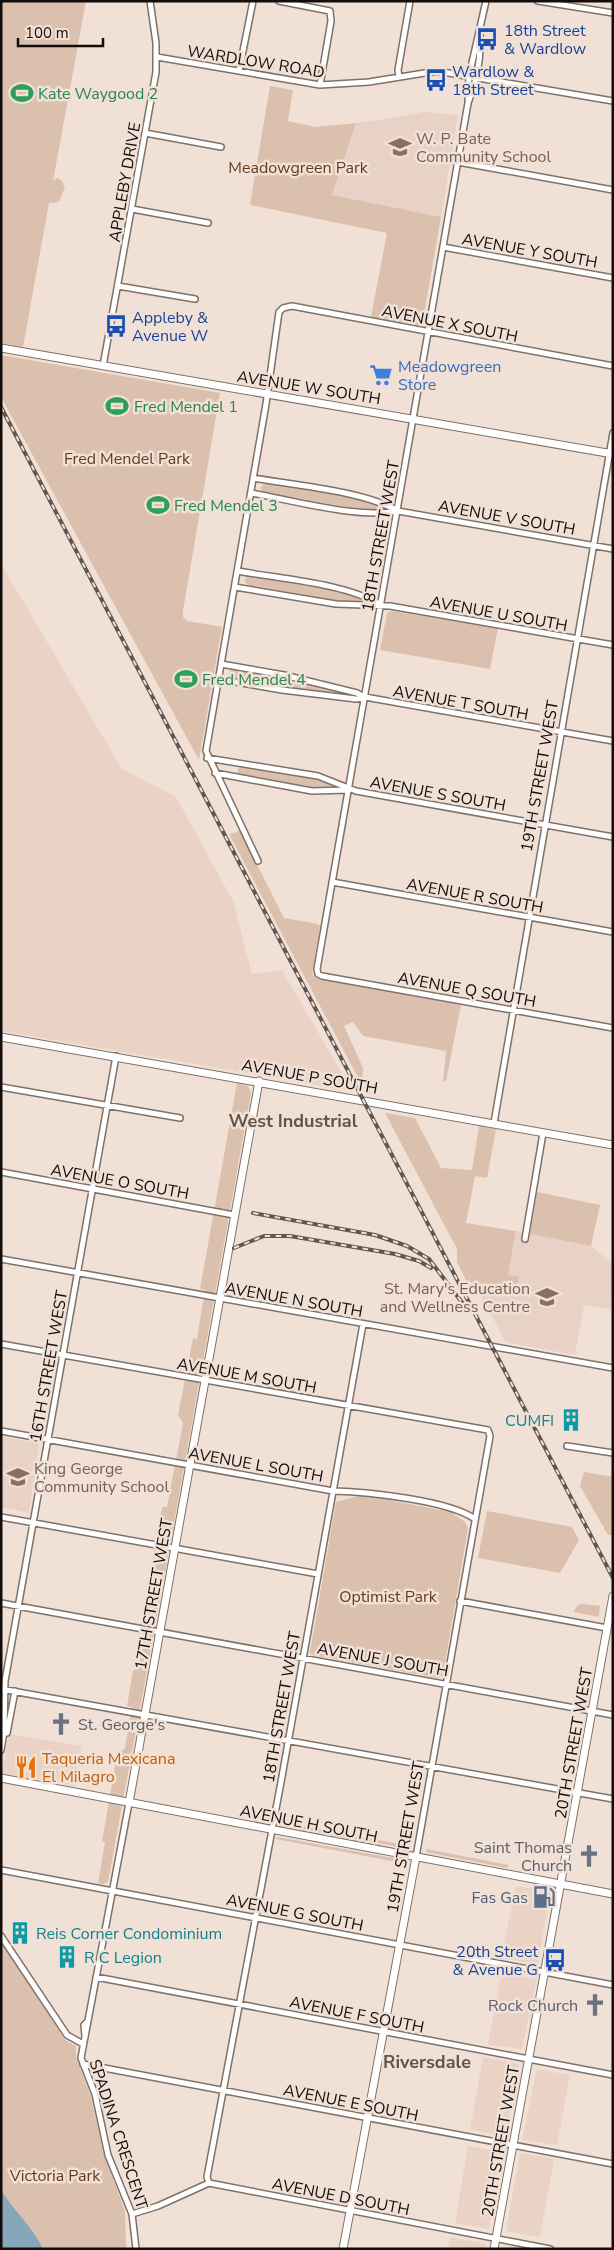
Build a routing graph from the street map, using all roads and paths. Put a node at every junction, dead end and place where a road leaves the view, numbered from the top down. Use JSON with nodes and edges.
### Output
{"nodes":[{"id":1,"x":150,"y":1,"type":"edge"},
{"id":2,"x":253,"y":1,"type":"edge"},
{"id":3,"x":279,"y":1,"type":"edge"},
{"id":4,"x":410,"y":1,"type":"edge"},
{"id":5,"x":486,"y":1,"type":"edge"},
{"id":6,"x":538,"y":1,"type":"edge"},
{"id":7,"x":613,"y":14,"type":"edge"},
{"id":8,"x":480,"y":34,"type":"junction"},
{"id":9,"x":157,"y":57,"type":"junction"},
{"id":10,"x":240,"y":71,"type":"junction"},
{"id":11,"x":399,"y":76,"type":"junction"},
{"id":12,"x":469,"y":76,"type":"junction"},
{"id":13,"x":476,"y":78,"type":"junction"},
{"id":14,"x":320,"y":85,"type":"junction"},
{"id":15,"x":613,"y":101,"type":"edge"},
{"id":16,"x":468,"y":103,"type":"junction"},
{"id":17,"x":145,"y":133,"type":"junction"},
{"id":18,"x":221,"y":147,"type":"dead end"},
{"id":19,"x":458,"y":162,"type":"junction"},
{"id":20,"x":613,"y":190,"type":"edge"},
{"id":21,"x":132,"y":209,"type":"junction"},
{"id":22,"x":208,"y":223,"type":"dead end"},
{"id":23,"x":443,"y":247,"type":"junction"},
{"id":24,"x":613,"y":278,"type":"edge"},
{"id":25,"x":118,"y":286,"type":"junction"},
{"id":26,"x":195,"y":299,"type":"dead end"},
{"id":27,"x":428,"y":332,"type":"junction"},
{"id":28,"x":1,"y":348,"type":"edge"},
{"id":29,"x":103,"y":366,"type":"junction"},
{"id":30,"x":613,"y":366,"type":"edge"},
{"id":31,"x":267,"y":395,"type":"junction"},
{"id":32,"x":413,"y":419,"type":"junction"},
{"id":33,"x":613,"y":433,"type":"edge"},
{"id":34,"x":611,"y":453,"type":"edge"},
{"id":35,"x":253,"y":478,"type":"junction"},
{"id":36,"x":251,"y":493,"type":"junction"},
{"id":37,"x":398,"y":511,"type":"junction"},
{"id":38,"x":593,"y":545,"type":"junction"},
{"id":39,"x":613,"y":549,"type":"edge"},
{"id":40,"x":238,"y":571,"type":"junction"},
{"id":41,"x":235,"y":587,"type":"junction"},
{"id":42,"x":381,"y":605,"type":"junction"},
{"id":43,"x":577,"y":639,"type":"junction"},
{"id":44,"x":613,"y":645,"type":"edge"},
{"id":45,"x":221,"y":664,"type":"junction"},
{"id":46,"x":218,"y":679,"type":"junction"},
{"id":47,"x":365,"y":697,"type":"junction"},
{"id":48,"x":561,"y":732,"type":"junction"},
{"id":49,"x":613,"y":741,"type":"edge"},
{"id":50,"x":207,"y":758,"type":"junction"},
{"id":51,"x":232,"y":763,"type":"junction"},
{"id":52,"x":215,"y":773,"type":"junction"},
{"id":53,"x":230,"y":776,"type":"junction"},
{"id":54,"x":348,"y":790,"type":"junction"},
{"id":55,"x":545,"y":825,"type":"junction"},
{"id":56,"x":613,"y":837,"type":"edge"},
{"id":57,"x":258,"y":861,"type":"dead end"},
{"id":58,"x":332,"y":882,"type":"junction"},
{"id":59,"x":529,"y":918,"type":"junction"},
{"id":60,"x":613,"y":932,"type":"edge"},
{"id":61,"x":318,"y":974,"type":"joint"},
{"id":62,"x":513,"y":1010,"type":"junction"},
{"id":63,"x":613,"y":1028,"type":"edge"},
{"id":64,"x":1,"y":1036,"type":"edge"},
{"id":65,"x":116,"y":1056,"type":"junction"},
{"id":66,"x":259,"y":1081,"type":"junction"},
{"id":67,"x":1,"y":1087,"type":"edge"},
{"id":68,"x":106,"y":1106,"type":"junction"},
{"id":69,"x":180,"y":1118,"type":"dead end"},
{"id":70,"x":494,"y":1123,"type":"junction"},
{"id":71,"x":543,"y":1133,"type":"junction"},
{"id":72,"x":613,"y":1145,"type":"edge"},
{"id":73,"x":1,"y":1172,"type":"edge"},
{"id":74,"x":92,"y":1188,"type":"junction"},
{"id":75,"x":234,"y":1215,"type":"junction"},
{"id":76,"x":525,"y":1239,"type":"dead end"},
{"id":77,"x":1,"y":1259,"type":"edge"},
{"id":78,"x":77,"y":1272,"type":"junction"},
{"id":79,"x":219,"y":1298,"type":"junction"},
{"id":80,"x":362,"y":1324,"type":"junction"},
{"id":81,"x":1,"y":1344,"type":"edge"},
{"id":82,"x":62,"y":1355,"type":"junction"},
{"id":83,"x":613,"y":1368,"type":"edge"},
{"id":84,"x":205,"y":1380,"type":"junction"},
{"id":85,"x":349,"y":1406,"type":"junction"},
{"id":86,"x":488,"y":1430,"type":"joint"},
{"id":87,"x":1,"y":1431,"type":"edge"},
{"id":88,"x":48,"y":1440,"type":"junction"},
{"id":89,"x":567,"y":1446,"type":"dead end"},
{"id":90,"x":613,"y":1454,"type":"edge"},
{"id":91,"x":190,"y":1465,"type":"junction"},
{"id":92,"x":333,"y":1491,"type":"junction"},
{"id":93,"x":1,"y":1517,"type":"edge"},
{"id":94,"x":475,"y":1520,"type":"junction"},
{"id":95,"x":33,"y":1523,"type":"junction"},
{"id":96,"x":175,"y":1549,"type":"junction"},
{"id":97,"x":318,"y":1574,"type":"junction"},
{"id":98,"x":613,"y":1596,"type":"edge"},
{"id":99,"x":460,"y":1601,"type":"junction"},
{"id":100,"x":1,"y":1603,"type":"edge"},
{"id":101,"x":18,"y":1606,"type":"junction"},
{"id":102,"x":607,"y":1628,"type":"junction"},
{"id":103,"x":161,"y":1632,"type":"junction"},
{"id":104,"x":303,"y":1657,"type":"junction"},
{"id":105,"x":446,"y":1684,"type":"junction"},
{"id":106,"x":3,"y":1689,"type":"edge"},
{"id":107,"x":15,"y":1691,"type":"junction"},
{"id":108,"x":592,"y":1711,"type":"junction"},
{"id":109,"x":613,"y":1715,"type":"edge"},
{"id":110,"x":146,"y":1716,"type":"junction"},
{"id":111,"x":3,"y":1740,"type":"junction"},
{"id":112,"x":288,"y":1740,"type":"junction"},
{"id":113,"x":1,"y":1750,"type":"edge"},
{"id":114,"x":432,"y":1766,"type":"junction"},
{"id":115,"x":1,"y":1778,"type":"edge"},
{"id":116,"x":578,"y":1793,"type":"junction"},
{"id":117,"x":613,"y":1799,"type":"edge"},
{"id":118,"x":129,"y":1803,"type":"junction"},
{"id":119,"x":272,"y":1830,"type":"junction"},
{"id":120,"x":416,"y":1857,"type":"junction"},
{"id":121,"x":1,"y":1870,"type":"edge"},
{"id":122,"x":561,"y":1884,"type":"junction"},
{"id":123,"x":112,"y":1891,"type":"junction"},
{"id":124,"x":613,"y":1894,"type":"edge"},
{"id":125,"x":256,"y":1917,"type":"junction"},
{"id":126,"x":1,"y":1936,"type":"edge"},
{"id":127,"x":400,"y":1945,"type":"junction"},
{"id":128,"x":545,"y":1972,"type":"junction"},
{"id":129,"x":96,"y":1977,"type":"junction"},
{"id":130,"x":613,"y":1985,"type":"edge"},
{"id":131,"x":240,"y":2004,"type":"junction"},
{"id":132,"x":383,"y":2032,"type":"junction"},
{"id":133,"x":83,"y":2044,"type":"junction"},
{"id":134,"x":529,"y":2059,"type":"junction"},
{"id":135,"x":83,"y":2064,"type":"junction"},
{"id":136,"x":613,"y":2075,"type":"edge"},
{"id":137,"x":223,"y":2090,"type":"junction"},
{"id":138,"x":368,"y":2117,"type":"junction"},
{"id":139,"x":513,"y":2145,"type":"junction"},
{"id":140,"x":613,"y":2164,"type":"edge"},
{"id":141,"x":209,"y":2183,"type":"junction"},
{"id":142,"x":350,"y":2211,"type":"junction"},
{"id":143,"x":132,"y":2214,"type":"junction"},
{"id":144,"x":496,"y":2238,"type":"junction"},
{"id":145,"x":136,"y":2249,"type":"edge"},
{"id":146,"x":343,"y":2249,"type":"edge"},
{"id":147,"x":494,"y":2249,"type":"edge"},
{"id":148,"x":550,"y":2249,"type":"edge"}],
"edges":[{"from":1,"to":9,"type":"street","name":"APPLEBY DRIVE"},
{"from":2,"to":10,"type":"street"},
{"from":3,"to":14,"type":"street"},
{"from":4,"to":11,"type":"street"},
{"from":5,"to":8,"type":"street"},
{"from":6,"to":7,"type":"street"},
{"from":8,"to":12,"type":"street"},
{"from":8,"to":13,"type":"street"},
{"from":9,"to":10,"type":"street","name":"WARDLOW ROAD"},
{"from":9,"to":17,"type":"street","name":"APPLEBY DRIVE"},
{"from":10,"to":14,"type":"street","name":"WARDLOW ROAD"},
{"from":11,"to":12,"type":"street","name":"WARDLOW ROAD"},
{"from":11,"to":14,"type":"street","name":"WARDLOW ROAD"},
{"from":12,"to":13,"type":"street","name":"WARDLOW ROAD"},
{"from":12,"to":16,"type":"street"},
{"from":13,"to":15,"type":"street","name":"WARDLOW ROAD"},
{"from":13,"to":16,"type":"street"},
{"from":16,"to":19,"type":"street","name":"18TH STREET WEST"},
{"from":17,"to":18,"type":"street"},
{"from":17,"to":21,"type":"street","name":"APPLEBY DRIVE"},
{"from":19,"to":20,"type":"street"},
{"from":19,"to":23,"type":"street","name":"18TH STREET WEST"},
{"from":21,"to":22,"type":"street"},
{"from":21,"to":25,"type":"street","name":"APPLEBY DRIVE"},
{"from":23,"to":24,"type":"street","name":"AVENUE Y SOUTH"},
{"from":23,"to":27,"type":"street","name":"18TH STREET WEST"},
{"from":25,"to":26,"type":"street"},
{"from":25,"to":29,"type":"street","name":"APPLEBY DRIVE"},
{"from":27,"to":30,"type":"street","name":"AVENUE X SOUTH"},
{"from":27,"to":31,"type":"street","name":"AVENUE X SOUTH"},
{"from":27,"to":32,"type":"street","name":"18TH STREET WEST"},
{"from":28,"to":29,"type":"street","name":"AVENUE W SOUTH"},
{"from":29,"to":31,"type":"street","name":"AVENUE W SOUTH"},
{"from":31,"to":32,"type":"street","name":"AVENUE W SOUTH"},
{"from":31,"to":35,"type":"street"},
{"from":32,"to":34,"type":"street","name":"AVENUE W SOUTH"},
{"from":32,"to":37,"type":"street","name":"18TH STREET WEST"},
{"from":33,"to":34,"type":"street","name":"19TH STREET WEST"},
{"from":34,"to":38,"type":"street","name":"19TH STREET WEST"},
{"from":35,"to":36,"type":"street"},
{"from":35,"to":37,"type":"street","name":"AVENUE V SOUTH"},
{"from":36,"to":37,"type":"street","name":"AVENUE V SOUTH"},
{"from":36,"to":40,"type":"street"},
{"from":37,"to":38,"type":"street","name":"AVENUE V SOUTH"},
{"from":37,"to":42,"type":"street","name":"18TH STREET WEST"},
{"from":38,"to":39,"type":"street","name":"AVENUE V SOUTH"},
{"from":38,"to":43,"type":"street","name":"19TH STREET WEST"},
{"from":40,"to":41,"type":"street"},
{"from":40,"to":42,"type":"street","name":"AVENUE U SOUTH"},
{"from":41,"to":42,"type":"street","name":"AVENUE U SOUTH"},
{"from":41,"to":45,"type":"street"},
{"from":42,"to":43,"type":"street","name":"AVENUE U SOUTH"},
{"from":42,"to":47,"type":"street","name":"18TH STREET WEST"},
{"from":43,"to":44,"type":"street","name":"AVENUE U SOUTH"},
{"from":43,"to":48,"type":"street","name":"19TH STREET WEST"},
{"from":45,"to":46,"type":"street"},
{"from":45,"to":47,"type":"street","name":"AVENUE T SOUTH"},
{"from":46,"to":47,"type":"street","name":"AVENUE T SOUTH"},
{"from":46,"to":50,"type":"street"},
{"from":47,"to":48,"type":"street","name":"AVENUE T SOUTH"},
{"from":47,"to":54,"type":"street","name":"18TH STREET WEST"},
{"from":48,"to":49,"type":"street","name":"AVENUE T SOUTH"},
{"from":48,"to":55,"type":"street","name":"19TH STREET WEST"},
{"from":50,"to":51,"type":"street","name":"AVENUE S SOUTH"},
{"from":50,"to":52,"type":"street"},
{"from":51,"to":53,"type":"street"},
{"from":51,"to":54,"type":"street","name":"AVENUE S SOUTH"},
{"from":52,"to":53,"type":"street","name":"AVENUE S SOUTH"},
{"from":52,"to":57,"type":"street"},
{"from":53,"to":54,"type":"street","name":"AVENUE S SOUTH"},
{"from":54,"to":55,"type":"street","name":"AVENUE S SOUTH"},
{"from":54,"to":58,"type":"street","name":"18TH STREET WEST"},
{"from":55,"to":56,"type":"street","name":"AVENUE S SOUTH"},
{"from":55,"to":59,"type":"street","name":"19TH STREET WEST"},
{"from":58,"to":59,"type":"street","name":"AVENUE R SOUTH"},
{"from":58,"to":61,"type":"street","name":"18TH STREET WEST"},
{"from":59,"to":60,"type":"street","name":"AVENUE R SOUTH"},
{"from":59,"to":62,"type":"street","name":"19TH STREET WEST"},
{"from":61,"to":62,"type":"street","name":"AVENUE Q SOUTH"},
{"from":62,"to":63,"type":"street","name":"AVENUE Q SOUTH"},
{"from":62,"to":70,"type":"street","name":"19TH STREET WEST"},
{"from":64,"to":65,"type":"street","name":"AVENUE P SOUTH"},
{"from":65,"to":66,"type":"street","name":"AVENUE P SOUTH"},
{"from":65,"to":68,"type":"street","name":"16TH STREET WEST"},
{"from":66,"to":70,"type":"street","name":"AVENUE P SOUTH"},
{"from":66,"to":75,"type":"street","name":"17TH STREET WEST"},
{"from":67,"to":68,"type":"street"},
{"from":68,"to":69,"type":"street"},
{"from":68,"to":74,"type":"street","name":"16TH STREET WEST"},
{"from":70,"to":71,"type":"street","name":"AVENUE P SOUTH"},
{"from":71,"to":72,"type":"street","name":"AVENUE P SOUTH"},
{"from":71,"to":76,"type":"street"},
{"from":73,"to":74,"type":"street","name":"AVENUE O SOUTH"},
{"from":74,"to":75,"type":"street","name":"AVENUE O SOUTH"},
{"from":74,"to":78,"type":"street","name":"16TH STREET WEST"},
{"from":75,"to":79,"type":"street","name":"17TH STREET WEST"},
{"from":77,"to":78,"type":"street","name":"AVENUE N SOUTH"},
{"from":78,"to":79,"type":"street","name":"AVENUE N SOUTH"},
{"from":78,"to":82,"type":"street","name":"16TH STREET WEST"},
{"from":79,"to":80,"type":"street","name":"AVENUE N SOUTH"},
{"from":79,"to":84,"type":"street","name":"17TH STREET WEST"},
{"from":80,"to":83,"type":"street","name":"AVENUE N SOUTH"},
{"from":80,"to":85,"type":"street","name":"18TH STREET WEST"},
{"from":81,"to":82,"type":"street","name":"AVENUE M SOUTH"},
{"from":82,"to":84,"type":"street","name":"AVENUE M SOUTH"},
{"from":82,"to":88,"type":"street","name":"16TH STREET WEST"},
{"from":84,"to":85,"type":"street","name":"AVENUE M SOUTH"},
{"from":84,"to":91,"type":"street","name":"17TH STREET WEST"},
{"from":85,"to":86,"type":"street","name":"AVENUE M SOUTH"},
{"from":85,"to":92,"type":"street","name":"18TH STREET WEST"},
{"from":86,"to":94,"type":"street","name":"19TH STREET WEST"},
{"from":87,"to":88,"type":"street","name":"AVENUE L SOUTH"},
{"from":88,"to":91,"type":"street","name":"AVENUE L SOUTH"},
{"from":88,"to":95,"type":"street","name":"16TH STREET WEST"},
{"from":89,"to":90,"type":"street"},
{"from":91,"to":92,"type":"street","name":"AVENUE L SOUTH"},
{"from":91,"to":96,"type":"street","name":"17TH STREET WEST"},
{"from":92,"to":94,"type":"street","name":"AVENUE L SOUTH"},
{"from":92,"to":97,"type":"street","name":"18TH STREET WEST"},
{"from":93,"to":95,"type":"street"},
{"from":94,"to":99,"type":"street","name":"19TH STREET WEST"},
{"from":95,"to":96,"type":"street"},
{"from":95,"to":101,"type":"street","name":"16TH STREET WEST"},
{"from":96,"to":97,"type":"street"},
{"from":96,"to":103,"type":"street","name":"17TH STREET WEST"},
{"from":97,"to":104,"type":"street","name":"18TH STREET WEST"},
{"from":98,"to":102,"type":"street","name":"20TH STREET WEST"},
{"from":99,"to":102,"type":"street"},
{"from":99,"to":105,"type":"street","name":"19TH STREET WEST"},
{"from":100,"to":101,"type":"street","name":"AVENUE J SOUTH"},
{"from":101,"to":103,"type":"street","name":"AVENUE J SOUTH"},
{"from":101,"to":106,"type":"street","name":"16TH STREET WEST"},
{"from":102,"to":108,"type":"street","name":"20TH STREET WEST"},
{"from":103,"to":104,"type":"street","name":"AVENUE J SOUTH"},
{"from":103,"to":110,"type":"street","name":"17TH STREET WEST"},
{"from":104,"to":105,"type":"street","name":"AVENUE J SOUTH"},
{"from":104,"to":112,"type":"street","name":"18TH STREET WEST"},
{"from":105,"to":108,"type":"street","name":"AVENUE J SOUTH"},
{"from":105,"to":114,"type":"street","name":"19TH STREET WEST"},
{"from":106,"to":107,"type":"street"},
{"from":106,"to":111,"type":"street","name":"16TH STREET WEST"},
{"from":107,"to":110,"type":"street"},
{"from":107,"to":111,"type":"street","name":"16TH STREET WEST"},
{"from":108,"to":109,"type":"street","name":"AVENUE J SOUTH"},
{"from":108,"to":116,"type":"street","name":"20TH STREET WEST"},
{"from":110,"to":112,"type":"street"},
{"from":110,"to":118,"type":"street","name":"17TH STREET WEST"},
{"from":111,"to":113,"type":"street","name":"16TH STREET WEST"},
{"from":112,"to":114,"type":"street"},
{"from":112,"to":119,"type":"street","name":"18TH STREET WEST"},
{"from":114,"to":116,"type":"street"},
{"from":114,"to":120,"type":"street","name":"19TH STREET WEST"},
{"from":115,"to":118,"type":"street","name":"AVENUE H SOUTH"},
{"from":116,"to":117,"type":"street"},
{"from":116,"to":122,"type":"street","name":"20TH STREET WEST"},
{"from":118,"to":119,"type":"street","name":"AVENUE H SOUTH"},
{"from":118,"to":123,"type":"street","name":"17TH STREET WEST"},
{"from":119,"to":120,"type":"street","name":"AVENUE H SOUTH"},
{"from":119,"to":125,"type":"street","name":"18TH STREET WEST"},
{"from":120,"to":122,"type":"street","name":"AVENUE H SOUTH"},
{"from":120,"to":127,"type":"street","name":"19TH STREET WEST"},
{"from":121,"to":123,"type":"street","name":"AVENUE G SOUTH"},
{"from":122,"to":124,"type":"street","name":"AVENUE H SOUTH"},
{"from":122,"to":128,"type":"street","name":"20TH STREET WEST"},
{"from":123,"to":125,"type":"street","name":"AVENUE G SOUTH"},
{"from":123,"to":129,"type":"street","name":"17TH STREET WEST"},
{"from":125,"to":127,"type":"street","name":"AVENUE G SOUTH"},
{"from":125,"to":131,"type":"street","name":"18TH STREET WEST"},
{"from":126,"to":133,"type":"street","name":"SPADINA CRESCENT"},
{"from":127,"to":128,"type":"street","name":"AVENUE G SOUTH"},
{"from":127,"to":132,"type":"street","name":"19TH STREET WEST"},
{"from":128,"to":130,"type":"street","name":"AVENUE G SOUTH"},
{"from":128,"to":134,"type":"street","name":"20TH STREET WEST"},
{"from":129,"to":131,"type":"street","name":"AVENUE F SOUTH"},
{"from":129,"to":133,"type":"street","name":"17TH STREET WEST"},
{"from":131,"to":132,"type":"street","name":"AVENUE F SOUTH"},
{"from":131,"to":137,"type":"street","name":"18TH STREET WEST"},
{"from":132,"to":134,"type":"street","name":"AVENUE F SOUTH"},
{"from":132,"to":138,"type":"street","name":"19TH STREET WEST"},
{"from":133,"to":135,"type":"street","name":"SPADINA CRESCENT"},
{"from":134,"to":136,"type":"street","name":"AVENUE F SOUTH"},
{"from":134,"to":139,"type":"street","name":"20TH STREET WEST"},
{"from":135,"to":137,"type":"street","name":"AVENUE E SOUTH"},
{"from":135,"to":143,"type":"street","name":"SPADINA CRESCENT"},
{"from":137,"to":138,"type":"street","name":"AVENUE E SOUTH"},
{"from":137,"to":141,"type":"street","name":"18TH STREET WEST"},
{"from":138,"to":139,"type":"street","name":"AVENUE E SOUTH"},
{"from":138,"to":142,"type":"street","name":"19TH STREET WEST"},
{"from":139,"to":140,"type":"street","name":"AVENUE E SOUTH"},
{"from":139,"to":144,"type":"street","name":"20TH STREET WEST"},
{"from":141,"to":142,"type":"street","name":"AVENUE D SOUTH"},
{"from":141,"to":143,"type":"street"},
{"from":142,"to":144,"type":"street","name":"AVENUE D SOUTH"},
{"from":142,"to":146,"type":"street","name":"19TH STREET WEST"},
{"from":143,"to":145,"type":"street","name":"SPADINA CRESCENT"},
{"from":144,"to":147,"type":"street","name":"20TH STREET WEST"},
{"from":144,"to":148,"type":"street","name":"AVENUE D SOUTH"}]}
